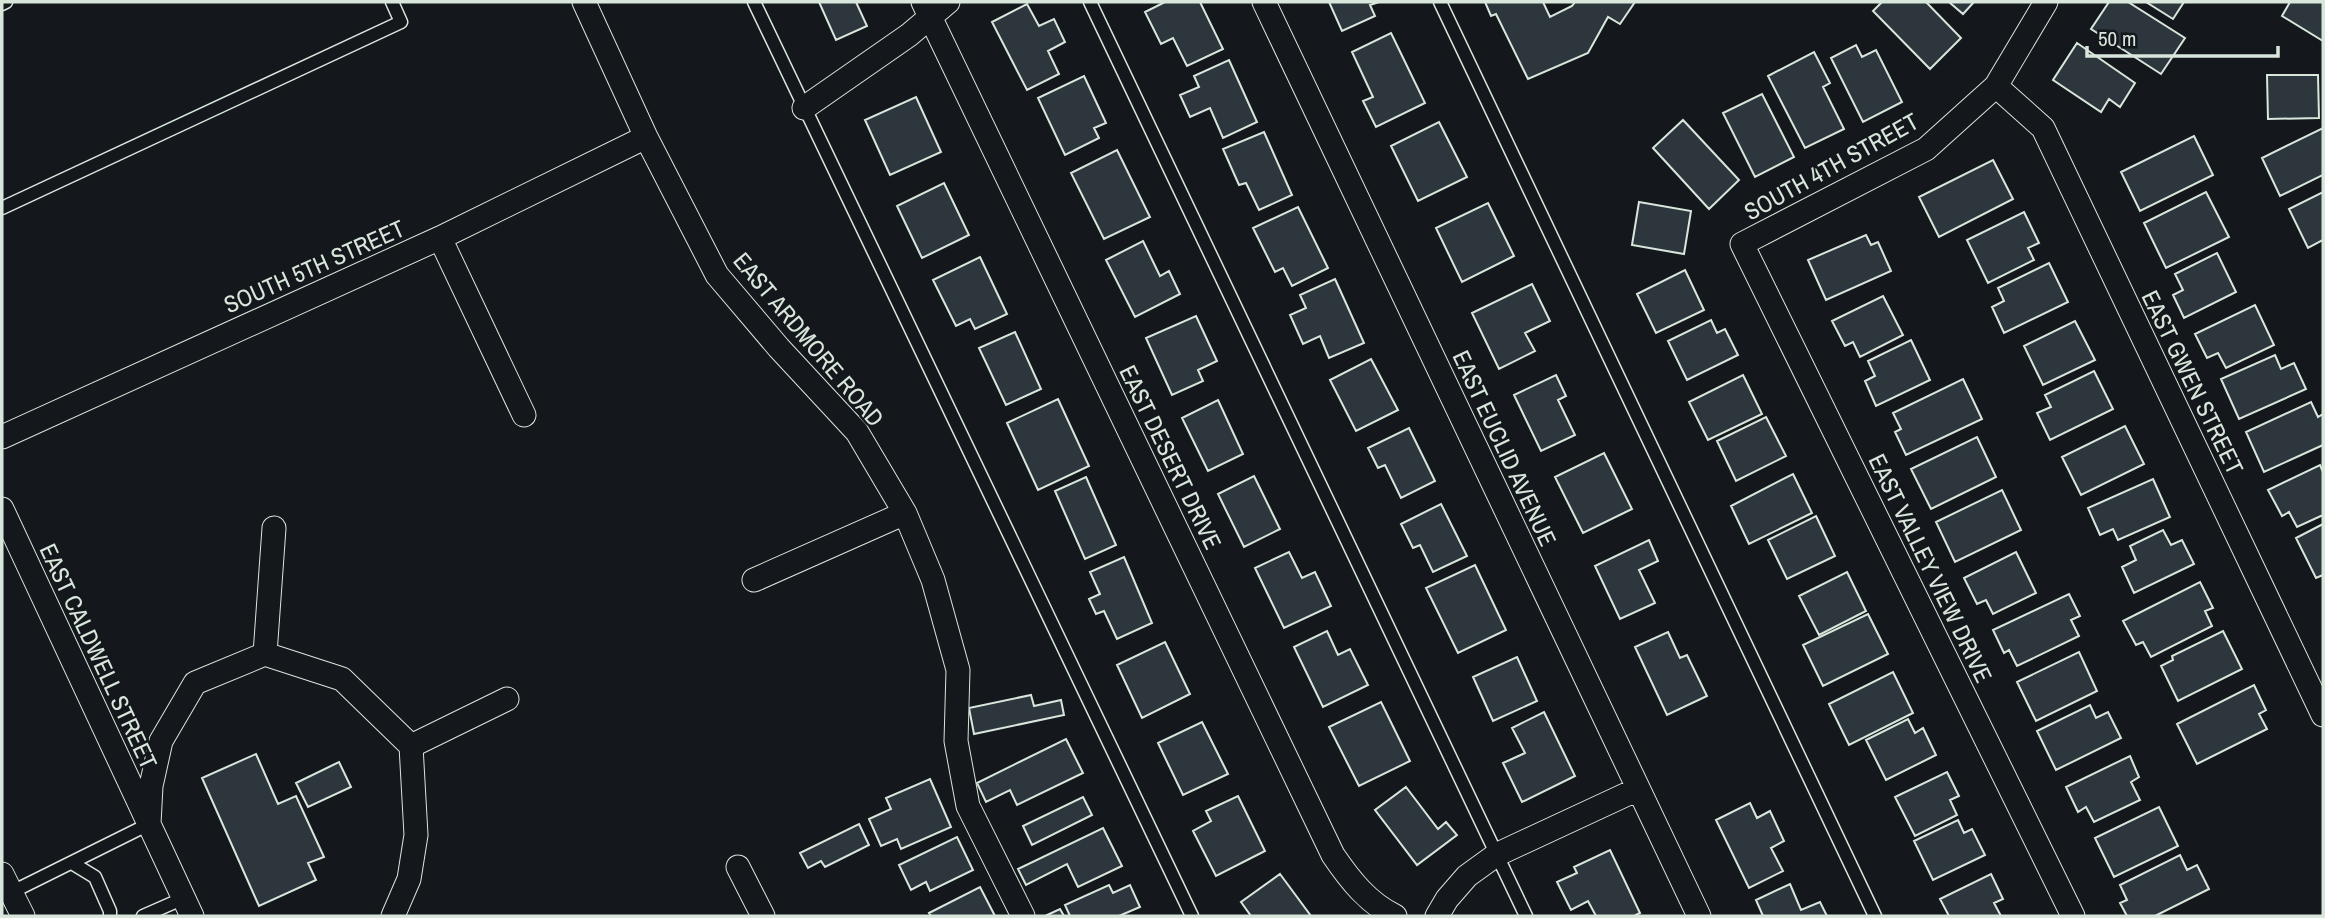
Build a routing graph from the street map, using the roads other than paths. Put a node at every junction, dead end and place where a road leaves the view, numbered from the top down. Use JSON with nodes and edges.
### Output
{"nodes":[{"id":1,"x":392,"y":2,"type":"edge"},
{"id":2,"x":584,"y":2,"type":"edge"},
{"id":3,"x":754,"y":2,"type":"edge"},
{"id":4,"x":948,"y":2,"type":"edge"},
{"id":5,"x":1090,"y":2,"type":"edge"},
{"id":6,"x":1264,"y":2,"type":"edge"},
{"id":7,"x":1440,"y":2,"type":"edge"},
{"id":8,"x":2046,"y":2,"type":"edge"},
{"id":9,"x":927,"y":9,"type":"edge"},
{"id":10,"x":1997,"y":86,"type":"junction"},
{"id":11,"x":804,"y":108,"type":"junction"},
{"id":12,"x":646,"y":137,"type":"junction"},
{"id":13,"x":2,"y":208,"type":"edge"},
{"id":14,"x":440,"y":237,"type":"junction"},
{"id":15,"x":1742,"y":244,"type":"joint"},
{"id":16,"x":524,"y":415,"type":"dead end"},
{"id":17,"x":2,"y":437,"type":"edge"},
{"id":18,"x":2,"y":509,"type":"edge"},
{"id":19,"x":905,"y":513,"type":"junction"},
{"id":20,"x":274,"y":528,"type":"dead end"},
{"id":21,"x":754,"y":580,"type":"dead end"},
{"id":22,"x":265,"y":654,"type":"junction"},
{"id":23,"x":507,"y":699,"type":"dead end"},
{"id":24,"x":2323,"y":715,"type":"edge"},
{"id":25,"x":411,"y":746,"type":"junction"},
{"id":26,"x":1638,"y":789,"type":"junction"},
{"id":27,"x":149,"y":824,"type":"junction"},
{"id":28,"x":1496,"y":855,"type":"junction"},
{"id":29,"x":72,"y":863,"type":"junction"},
{"id":30,"x":738,"y":867,"type":"dead end"},
{"id":31,"x":5,"y":888,"type":"edge"},
{"id":32,"x":188,"y":907,"type":"edge"},
{"id":33,"x":23,"y":916,"type":"edge"},
{"id":34,"x":110,"y":916,"type":"edge"},
{"id":35,"x":144,"y":916,"type":"edge"},
{"id":36,"x":202,"y":916,"type":"edge"},
{"id":37,"x":393,"y":916,"type":"edge"},
{"id":38,"x":764,"y":916,"type":"edge"},
{"id":39,"x":1023,"y":916,"type":"edge"},
{"id":40,"x":1192,"y":916,"type":"edge"},
{"id":41,"x":1395,"y":916,"type":"edge"},
{"id":42,"x":1437,"y":916,"type":"edge"},
{"id":43,"x":1526,"y":916,"type":"edge"},
{"id":44,"x":1699,"y":916,"type":"edge"},
{"id":45,"x":1875,"y":916,"type":"edge"},
{"id":46,"x":2073,"y":916,"type":"edge"}],
"edges":[{"from":1,"to":13,"type":"lane"},
{"from":2,"to":12,"type":"street","name":"EAST ARDMORE ROAD"},
{"from":3,"to":11,"type":"lane"},
{"from":4,"to":9,"type":"street"},
{"from":5,"to":28,"type":"lane"},
{"from":6,"to":26,"type":"street","name":"EAST EUCLID AVENUE"},
{"from":7,"to":45,"type":"lane"},
{"from":8,"to":10,"type":"street","name":"SOUTH 4TH STREET"},
{"from":9,"to":11,"type":"street"},
{"from":9,"to":41,"type":"street","name":"EAST DESERT DRIVE"},
{"from":10,"to":15,"type":"street","name":"SOUTH 4TH STREET"},
{"from":10,"to":24,"type":"street","name":"EAST GWEN STREET"},
{"from":11,"to":40,"type":"lane"},
{"from":12,"to":14,"type":"street","name":"SOUTH 5TH STREET"},
{"from":12,"to":19,"type":"street","name":"EAST ARDMORE ROAD"},
{"from":14,"to":16,"type":"street"},
{"from":14,"to":17,"type":"street","name":"SOUTH 5TH STREET"},
{"from":15,"to":46,"type":"street","name":"EAST VALLEY VIEW DRIVE"},
{"from":18,"to":27,"type":"street","name":"EAST CALDWELL STREET"},
{"from":19,"to":21,"type":"street"},
{"from":19,"to":39,"type":"street","name":"EAST ARDMORE ROAD"},
{"from":20,"to":22,"type":"street"},
{"from":22,"to":25,"type":"street"},
{"from":22,"to":27,"type":"street","name":"EAST CALDWELL STREET"},
{"from":23,"to":25,"type":"street"},
{"from":25,"to":37,"type":"street"},
{"from":26,"to":28,"type":"street"},
{"from":26,"to":44,"type":"street","name":"EAST EUCLID AVENUE"},
{"from":27,"to":29,"type":"lane"},
{"from":27,"to":32,"type":"street","name":"EAST CALDWELL STREET"},
{"from":28,"to":42,"type":"street"},
{"from":28,"to":43,"type":"lane"},
{"from":29,"to":31,"type":"lane"},
{"from":29,"to":34,"type":"lane"},
{"from":30,"to":38,"type":"street"},
{"from":31,"to":33,"type":"street"},
{"from":32,"to":35,"type":"lane"},
{"from":32,"to":36,"type":"street","name":"EAST CALDWELL STREET"}]}
